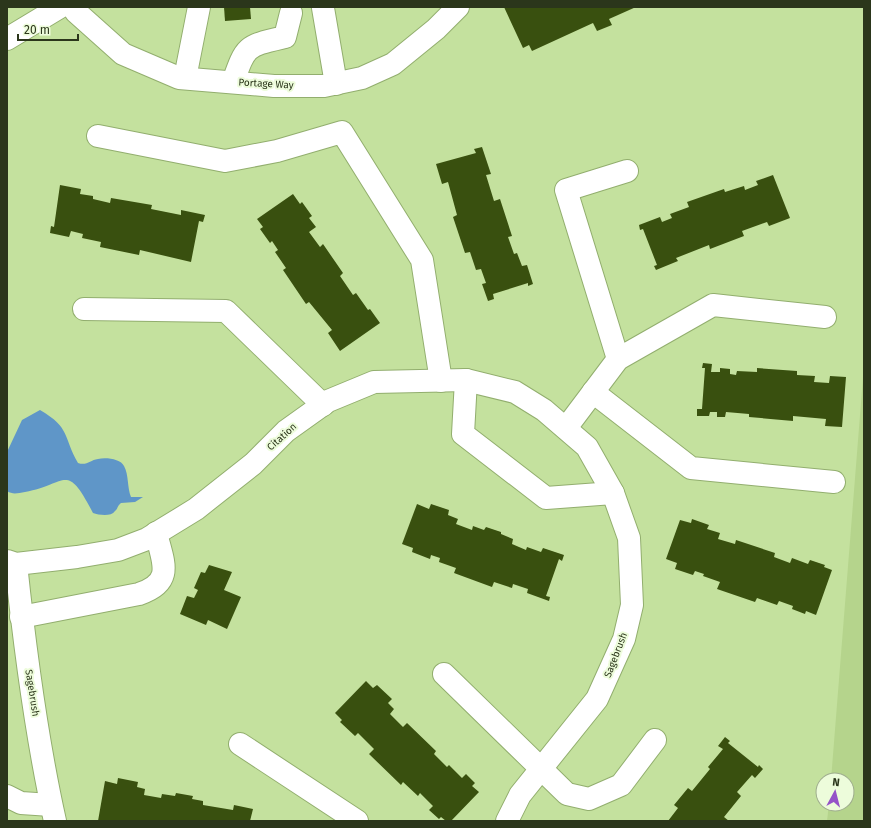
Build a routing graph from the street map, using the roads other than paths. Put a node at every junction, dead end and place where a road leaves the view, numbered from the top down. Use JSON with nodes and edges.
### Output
{"nodes":[{"id":1,"x":60,"y":7,"type":"edge"},
{"id":2,"x":73,"y":7,"type":"edge"},
{"id":3,"x":199,"y":7,"type":"edge"},
{"id":4,"x":458,"y":7,"type":"edge"},
{"id":5,"x":324,"y":8,"type":"dead end"},
{"id":6,"x":290,"y":13,"type":"dead end"},
{"id":7,"x":7,"y":39,"type":"edge"},
{"id":8,"x":185,"y":78,"type":"junction"},
{"id":9,"x":233,"y":82,"type":"junction"},
{"id":10,"x":336,"y":84,"type":"junction"},
{"id":11,"x":98,"y":136,"type":"dead end"},
{"id":12,"x":627,"y":172,"type":"dead end"},
{"id":13,"x":84,"y":309,"type":"dead end"},
{"id":14,"x":825,"y":317,"type":"dead end"},
{"id":15,"x":618,"y":359,"type":"junction"},
{"id":16,"x":441,"y":380,"type":"junction"},
{"id":17,"x":466,"y":380,"type":"junction"},
{"id":18,"x":593,"y":392,"type":"junction"},
{"id":19,"x":323,"y":405,"type":"junction"},
{"id":20,"x":566,"y":428,"type":"junction"},
{"id":21,"x":834,"y":482,"type":"dead end"},
{"id":22,"x":613,"y":493,"type":"junction"},
{"id":23,"x":156,"y":533,"type":"junction"},
{"id":24,"x":11,"y":562,"type":"edge"},
{"id":25,"x":21,"y":616,"type":"junction"},
{"id":26,"x":444,"y":674,"type":"dead end"},
{"id":27,"x":655,"y":740,"type":"dead end"},
{"id":28,"x":240,"y":744,"type":"dead end"},
{"id":29,"x":541,"y":770,"type":"junction"},
{"id":30,"x":7,"y":796,"type":"edge"},
{"id":31,"x":53,"y":813,"type":"edge"},
{"id":32,"x":357,"y":821,"type":"edge"},
{"id":33,"x":507,"y":821,"type":"edge"}],
"edges":[{"from":1,"to":7,"type":"street"},
{"from":2,"to":8,"type":"street","name":"Portage Way"},
{"from":3,"to":8,"type":"street"},
{"from":4,"to":10,"type":"street","name":"Portage Way"},
{"from":5,"to":10,"type":"street"},
{"from":6,"to":9,"type":"street"},
{"from":8,"to":9,"type":"street","name":"Portage Way"},
{"from":9,"to":10,"type":"street","name":"Portage Way"},
{"from":11,"to":16,"type":"street"},
{"from":12,"to":15,"type":"street"},
{"from":13,"to":19,"type":"street"},
{"from":14,"to":15,"type":"street"},
{"from":15,"to":18,"type":"street"},
{"from":16,"to":17,"type":"street","name":"Citation"},
{"from":16,"to":19,"type":"street","name":"Citation"},
{"from":17,"to":20,"type":"street","name":"Citation"},
{"from":17,"to":22,"type":"street"},
{"from":18,"to":20,"type":"street"},
{"from":18,"to":21,"type":"street"},
{"from":19,"to":23,"type":"street","name":"Citation"},
{"from":20,"to":22,"type":"street","name":"Sagebrush"},
{"from":22,"to":29,"type":"street","name":"Sagebrush"},
{"from":23,"to":24,"type":"street","name":"Citation"},
{"from":23,"to":25,"type":"street"},
{"from":24,"to":25,"type":"street","name":"Sagebrush"},
{"from":25,"to":31,"type":"street","name":"Sagebrush"},
{"from":26,"to":29,"type":"street"},
{"from":27,"to":29,"type":"street"},
{"from":28,"to":32,"type":"street"},
{"from":29,"to":33,"type":"street","name":"Sagebrush"},
{"from":30,"to":31,"type":"street"}]}
